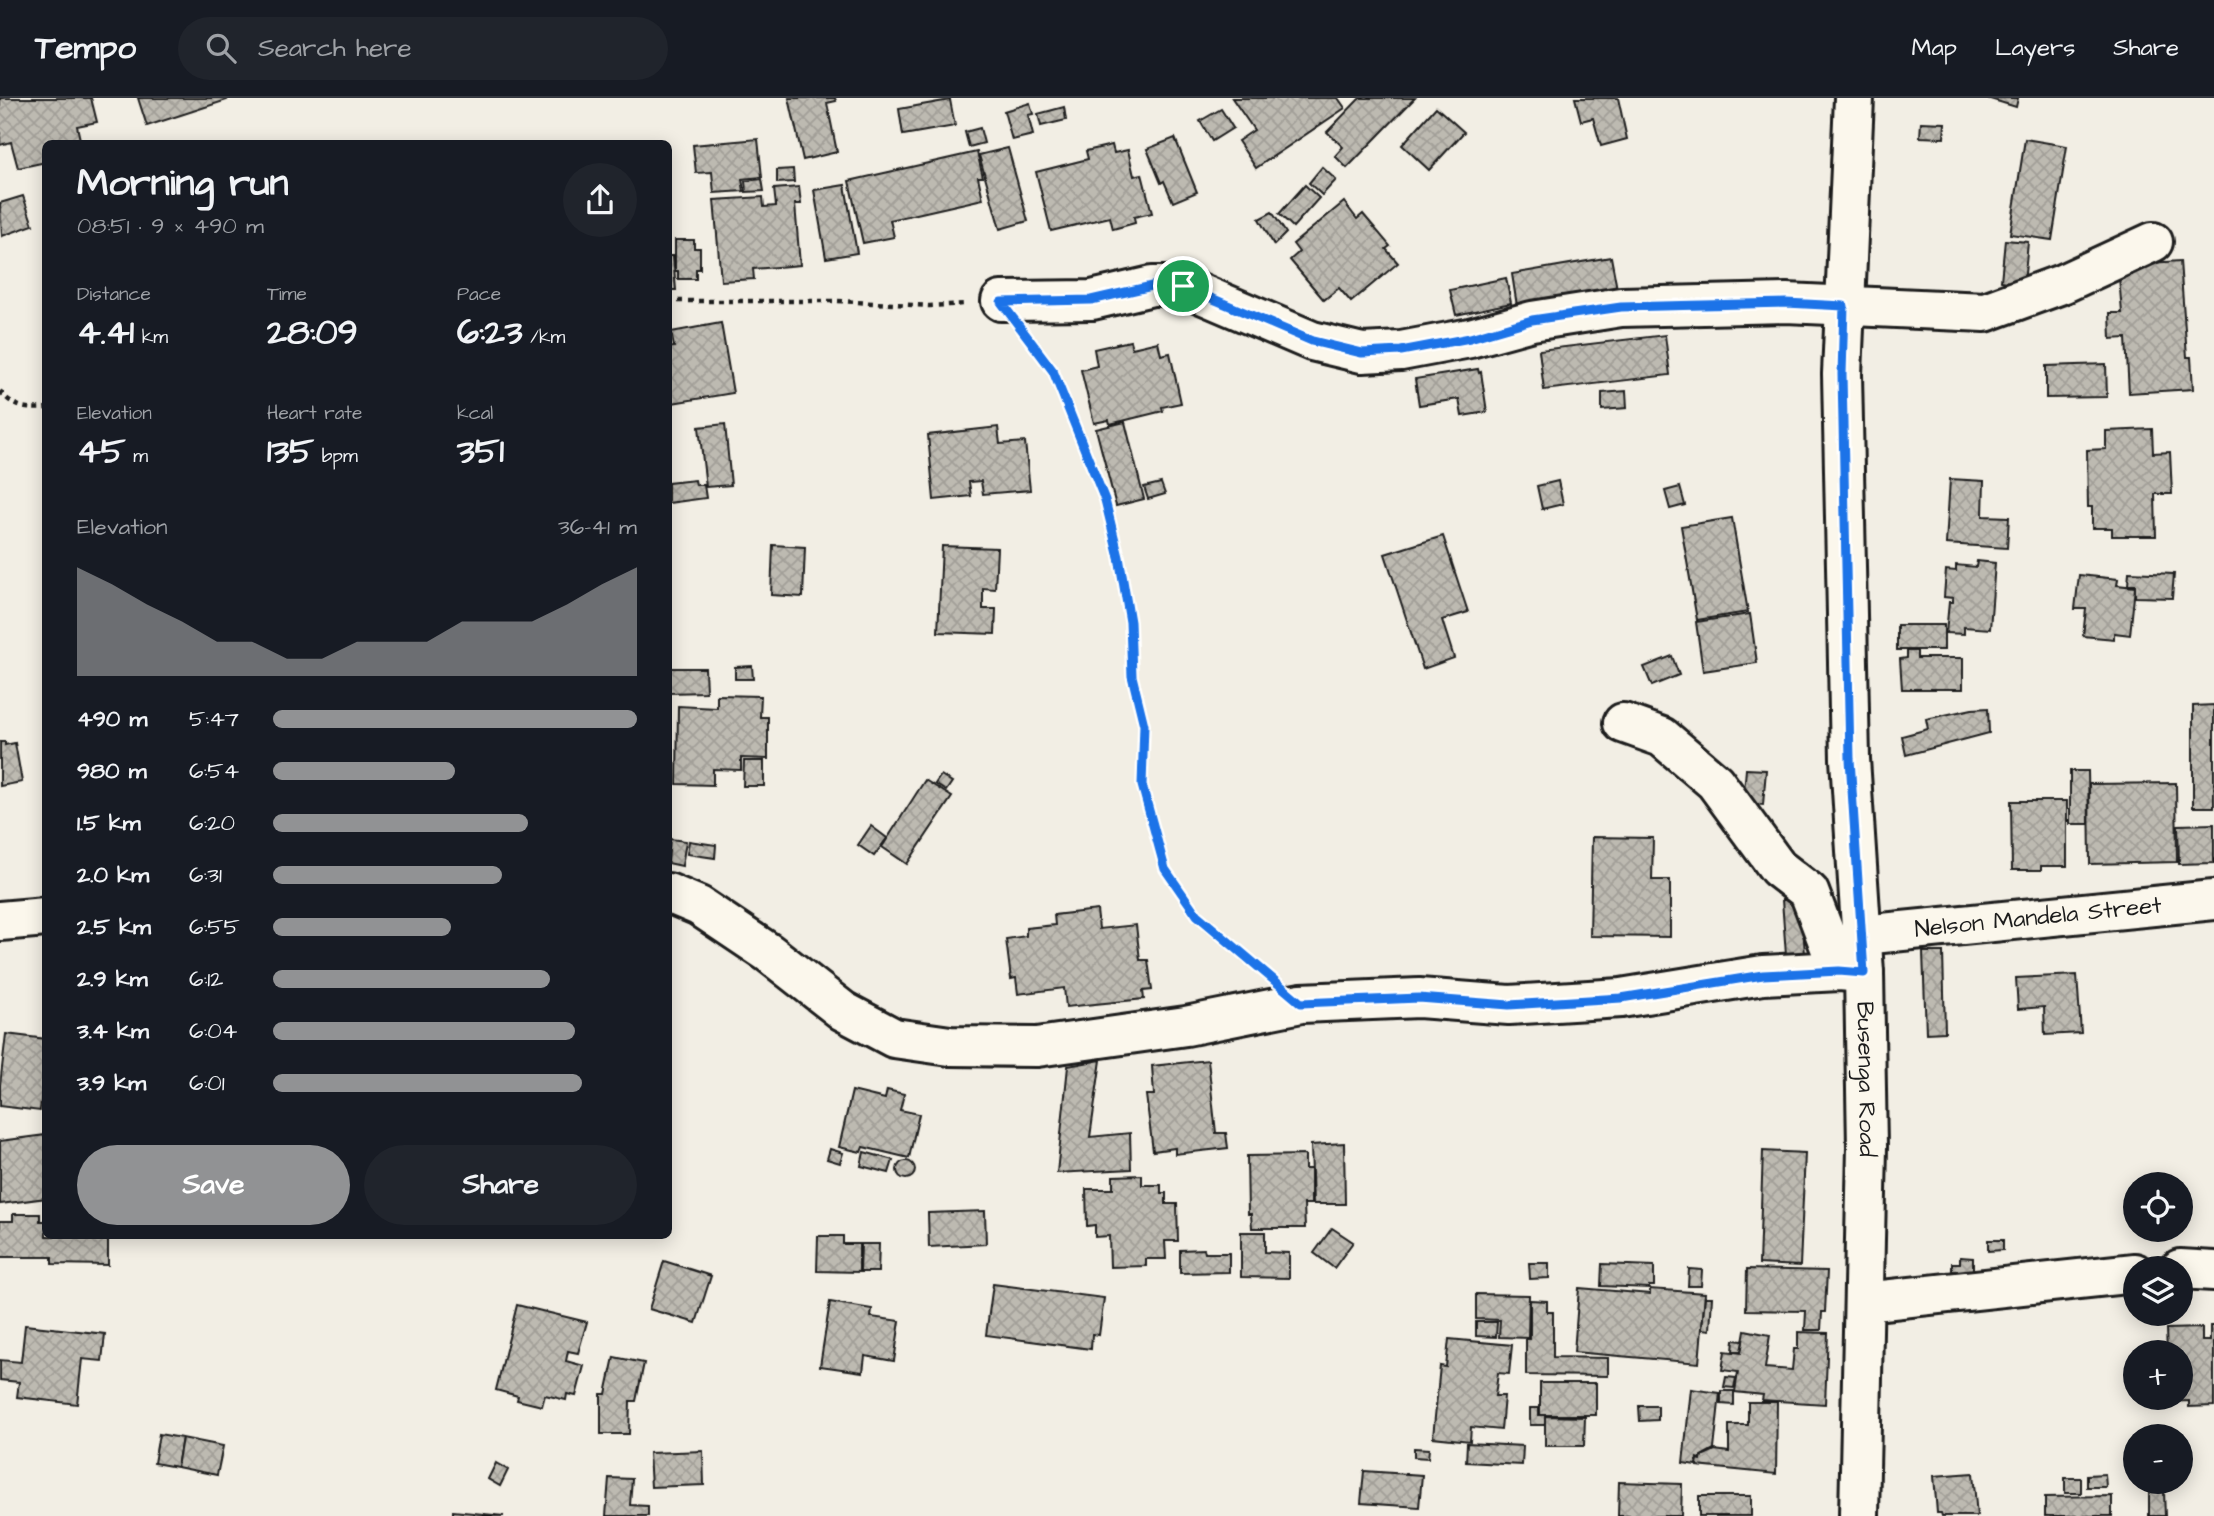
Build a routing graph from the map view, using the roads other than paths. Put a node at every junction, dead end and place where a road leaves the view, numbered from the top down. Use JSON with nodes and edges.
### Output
{"nodes":[{"id":1,"x":1854,"y":98,"type":"edge"},
{"id":2,"x":2152,"y":242,"type":"dead end"},
{"id":3,"x":1001,"y":302,"type":"road end"},
{"id":4,"x":1844,"y":306,"type":"junction"},
{"id":5,"x":1623,"y":723,"type":"dead end"},
{"id":6,"x":672,"y":895,"type":"edge"},
{"id":7,"x":2214,"y":900,"type":"edge"},
{"id":8,"x":42,"y":916,"type":"edge"},
{"id":9,"x":0,"y":921,"type":"edge"},
{"id":10,"x":1861,"y":934,"type":"junction"},
{"id":11,"x":1851,"y":972,"type":"junction"},
{"id":12,"x":2193,"y":1270,"type":"edge"},
{"id":13,"x":2214,"y":1271,"type":"edge"},
{"id":14,"x":2123,"y":1274,"type":"edge"},
{"id":15,"x":1864,"y":1302,"type":"junction"},
{"id":16,"x":1859,"y":1516,"type":"edge"}],
"edges":[{"from":1,"to":4,"type":"street","name":"Busenga Road"},
{"from":2,"to":4,"type":"street"},
{"from":3,"to":4,"type":"street"},
{"from":4,"to":10,"type":"street","name":"Busenga Road"},
{"from":5,"to":11,"type":"street"},
{"from":6,"to":11,"type":"street"},
{"from":7,"to":10,"type":"street","name":"Nelson Mandela Street"},
{"from":8,"to":9,"type":"street"},
{"from":10,"to":11,"type":"street","name":"Busenga Road"},
{"from":11,"to":15,"type":"street","name":"Busenga Road"},
{"from":12,"to":13,"type":"street"},
{"from":14,"to":15,"type":"street"},
{"from":15,"to":16,"type":"street","name":"Busenga Road"}]}
